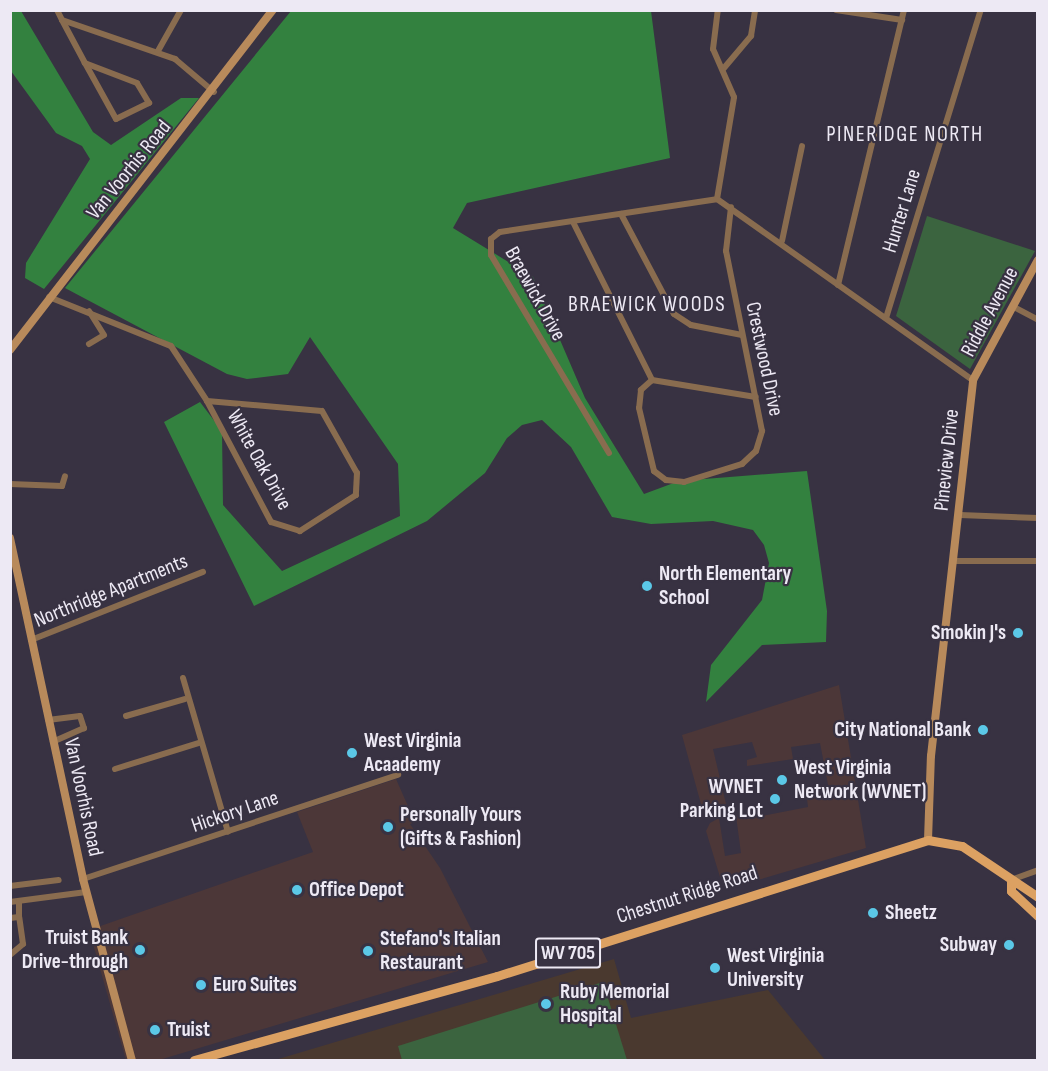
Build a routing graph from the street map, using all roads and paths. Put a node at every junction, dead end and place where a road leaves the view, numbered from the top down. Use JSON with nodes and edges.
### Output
{"nodes":[{"id":1,"x":57,"y":10,"type":"edge"},
{"id":2,"x":181,"y":10,"type":"edge"},
{"id":3,"x":273,"y":10,"type":"edge"},
{"id":4,"x":718,"y":10,"type":"edge"},
{"id":5,"x":755,"y":10,"type":"edge"},
{"id":6,"x":836,"y":10,"type":"edge"},
{"id":7,"x":904,"y":10,"type":"edge"},
{"id":8,"x":981,"y":10,"type":"edge"},
{"id":9,"x":62,"y":20,"type":"junction"},
{"id":10,"x":902,"y":20,"type":"junction"},
{"id":11,"x":158,"y":51,"type":"junction"},
{"id":12,"x":85,"y":63,"type":"junction"},
{"id":13,"x":724,"y":68,"type":"junction"},
{"id":14,"x":214,"y":92,"type":"junction"},
{"id":15,"x":802,"y":146,"type":"dead end"},
{"id":16,"x":717,"y":199,"type":"junction"},
{"id":17,"x":731,"y":207,"type":"junction"},
{"id":18,"x":621,"y":214,"type":"junction"},
{"id":19,"x":573,"y":222,"type":"junction"},
{"id":20,"x":782,"y":241,"type":"junction"},
{"id":21,"x":1038,"y":260,"type":"edge"},
{"id":22,"x":838,"y":285,"type":"junction"},
{"id":23,"x":49,"y":297,"type":"junction"},
{"id":24,"x":1014,"y":308,"type":"junction"},
{"id":25,"x":90,"y":311,"type":"junction"},
{"id":26,"x":886,"y":318,"type":"junction"},
{"id":27,"x":1038,"y":320,"type":"edge"},
{"id":28,"x":742,"y":335,"type":"junction"},
{"id":29,"x":89,"y":344,"type":"dead end"},
{"id":30,"x":10,"y":350,"type":"edge"},
{"id":31,"x":652,"y":380,"type":"junction"},
{"id":32,"x":973,"y":380,"type":"junction"},
{"id":33,"x":756,"y":397,"type":"junction"},
{"id":34,"x":207,"y":401,"type":"junction"},
{"id":35,"x":609,"y":453,"type":"dead end"},
{"id":36,"x":65,"y":476,"type":"dead end"},
{"id":37,"x":10,"y":484,"type":"edge"},
{"id":38,"x":960,"y":515,"type":"junction"},
{"id":39,"x":1038,"y":518,"type":"edge"},
{"id":40,"x":10,"y":538,"type":"edge"},
{"id":41,"x":12,"y":549,"type":"edge"},
{"id":42,"x":953,"y":561,"type":"junction"},
{"id":43,"x":1038,"y":561,"type":"edge"},
{"id":44,"x":203,"y":572,"type":"dead end"},
{"id":45,"x":32,"y":640,"type":"junction"},
{"id":46,"x":183,"y":678,"type":"dead end"},
{"id":47,"x":185,"y":699,"type":"junction"},
{"id":48,"x":126,"y":716,"type":"dead end"},
{"id":49,"x":48,"y":720,"type":"junction"},
{"id":50,"x":53,"y":742,"type":"junction"},
{"id":51,"x":199,"y":743,"type":"junction"},
{"id":52,"x":115,"y":769,"type":"dead end"},
{"id":53,"x":398,"y":775,"type":"dead end"},
{"id":54,"x":228,"y":832,"type":"junction"},
{"id":55,"x":928,"y":840,"type":"junction"},
{"id":56,"x":1038,"y":870,"type":"edge"},
{"id":57,"x":83,"y":879,"type":"junction"},
{"id":58,"x":58,"y":880,"type":"dead end"},
{"id":59,"x":1011,"y":880,"type":"junction"},
{"id":60,"x":10,"y":886,"type":"edge"},
{"id":61,"x":86,"y":892,"type":"junction"},
{"id":62,"x":10,"y":893,"type":"edge"},
{"id":63,"x":1038,"y":897,"type":"edge"},
{"id":64,"x":19,"y":901,"type":"junction"},
{"id":65,"x":11,"y":902,"type":"edge"},
{"id":66,"x":1038,"y":916,"type":"edge"},
{"id":67,"x":19,"y":917,"type":"junction"},
{"id":68,"x":10,"y":918,"type":"edge"},
{"id":69,"x":10,"y":955,"type":"edge"},
{"id":70,"x":132,"y":1060,"type":"edge"},
{"id":71,"x":196,"y":1060,"type":"edge"}],
"edges":[{"from":1,"to":9,"type":"street"},
{"from":2,"to":11,"type":"street"},
{"from":3,"to":14,"type":"street","name":"Van Voorhis Road"},
{"from":4,"to":13,"type":"street"},
{"from":5,"to":13,"type":"street"},
{"from":6,"to":10,"type":"street"},
{"from":7,"to":10,"type":"street"},
{"from":8,"to":26,"type":"street","name":"Hunter Lane"},
{"from":9,"to":11,"type":"street"},
{"from":9,"to":12,"type":"street"},
{"from":10,"to":22,"type":"street"},
{"from":11,"to":14,"type":"street"},
{"from":12,"to":12,"type":"street"},
{"from":13,"to":16,"type":"street"},
{"from":14,"to":23,"type":"street","name":"Van Voorhis Road"},
{"from":15,"to":20,"type":"street"},
{"from":16,"to":17,"type":"street"},
{"from":16,"to":18,"type":"street","name":"Braewick Drive"},
{"from":17,"to":20,"type":"street"},
{"from":17,"to":28,"type":"street","name":"Crestwood Drive"},
{"from":18,"to":19,"type":"street","name":"Braewick Drive"},
{"from":18,"to":28,"type":"street"},
{"from":19,"to":31,"type":"street"},
{"from":19,"to":35,"type":"street","name":"Braewick Drive"},
{"from":20,"to":22,"type":"street"},
{"from":21,"to":24,"type":"street","name":"Riddle Avenue"},
{"from":22,"to":26,"type":"street"},
{"from":23,"to":25,"type":"street","name":"White Oak Drive"},
{"from":23,"to":30,"type":"street","name":"Van Voorhis Road"},
{"from":24,"to":27,"type":"street"},
{"from":24,"to":32,"type":"street","name":"Riddle Avenue"},
{"from":25,"to":29,"type":"street"},
{"from":25,"to":34,"type":"street","name":"White Oak Drive"},
{"from":26,"to":32,"type":"street"},
{"from":28,"to":33,"type":"street","name":"Crestwood Drive"},
{"from":31,"to":33,"type":"street"},
{"from":31,"to":33,"type":"street","name":"Crestwood Drive"},
{"from":32,"to":38,"type":"street","name":"Pineview Drive"},
{"from":34,"to":34,"type":"street","name":"White Oak Drive"},
{"from":36,"to":37,"type":"street"},
{"from":38,"to":39,"type":"street"},
{"from":38,"to":42,"type":"street","name":"Pineview Drive"},
{"from":40,"to":41,"type":"street","name":"Van Voorhis Road"},
{"from":41,"to":45,"type":"street","name":"Van Voorhis Road"},
{"from":42,"to":43,"type":"street"},
{"from":42,"to":55,"type":"street","name":"Pineview Drive"},
{"from":44,"to":45,"type":"street","name":"Northridge Apartments"},
{"from":45,"to":49,"type":"street","name":"Van Voorhis Road"},
{"from":46,"to":47,"type":"street"},
{"from":47,"to":48,"type":"street"},
{"from":47,"to":51,"type":"street"},
{"from":49,"to":50,"type":"street","name":"Van Voorhis Road"},
{"from":49,"to":50,"type":"street"},
{"from":50,"to":57,"type":"street","name":"Van Voorhis Road"},
{"from":51,"to":52,"type":"street"},
{"from":51,"to":54,"type":"street"},
{"from":53,"to":54,"type":"street","name":"Hickory Lane"},
{"from":54,"to":57,"type":"street","name":"Hickory Lane"},
{"from":55,"to":59,"type":"main road","name":"Chestnut Ridge Road","number":"WV 705"},
{"from":55,"to":71,"type":"main road","name":"Chestnut Ridge Road","number":"WV 705"},
{"from":56,"to":59,"type":"street"},
{"from":57,"to":61,"type":"street","name":"Van Voorhis Road"},
{"from":58,"to":60,"type":"street"},
{"from":59,"to":63,"type":"main road","name":"Chestnut Ridge Road","number":"WV 705"},
{"from":59,"to":66,"type":"main road","name":"Chestnut Ridge Road","number":"WV 705"},
{"from":61,"to":64,"type":"street"},
{"from":61,"to":70,"type":"street","name":"Van Voorhis Road"},
{"from":62,"to":65,"type":"street"},
{"from":64,"to":65,"type":"street"},
{"from":64,"to":67,"type":"street"},
{"from":67,"to":68,"type":"street"},
{"from":67,"to":69,"type":"street"}]}
